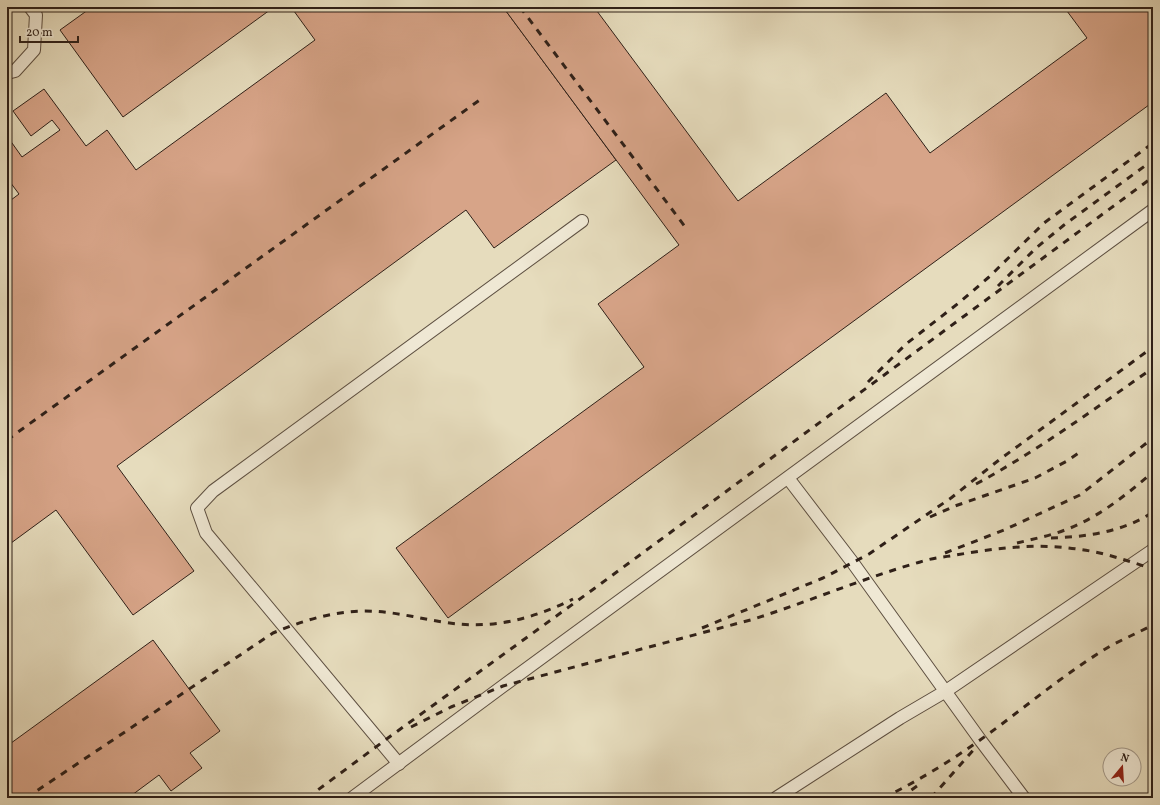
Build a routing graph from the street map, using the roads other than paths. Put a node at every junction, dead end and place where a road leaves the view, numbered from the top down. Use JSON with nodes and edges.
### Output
{"nodes":[{"id":1,"x":30,"y":7,"type":"edge"},
{"id":2,"x":7,"y":73,"type":"edge"},
{"id":3,"x":1153,"y":210,"type":"edge"},
{"id":4,"x":582,"y":222,"type":"dead end"},
{"id":5,"x":788,"y":478,"type":"junction"},
{"id":6,"x":1153,"y":550,"type":"edge"},
{"id":7,"x":946,"y":691,"type":"junction"},
{"id":8,"x":399,"y":764,"type":"junction"},
{"id":9,"x":352,"y":798,"type":"edge"},
{"id":10,"x":776,"y":798,"type":"edge"},
{"id":11,"x":1024,"y":798,"type":"edge"}],
"edges":[{"from":1,"to":2,"type":"lane"},
{"from":3,"to":5,"type":"lane"},
{"from":4,"to":8,"type":"lane"},
{"from":5,"to":7,"type":"lane"},
{"from":5,"to":8,"type":"lane"},
{"from":6,"to":7,"type":"lane"},
{"from":7,"to":10,"type":"lane"},
{"from":7,"to":11,"type":"lane"},
{"from":8,"to":9,"type":"lane"}]}
